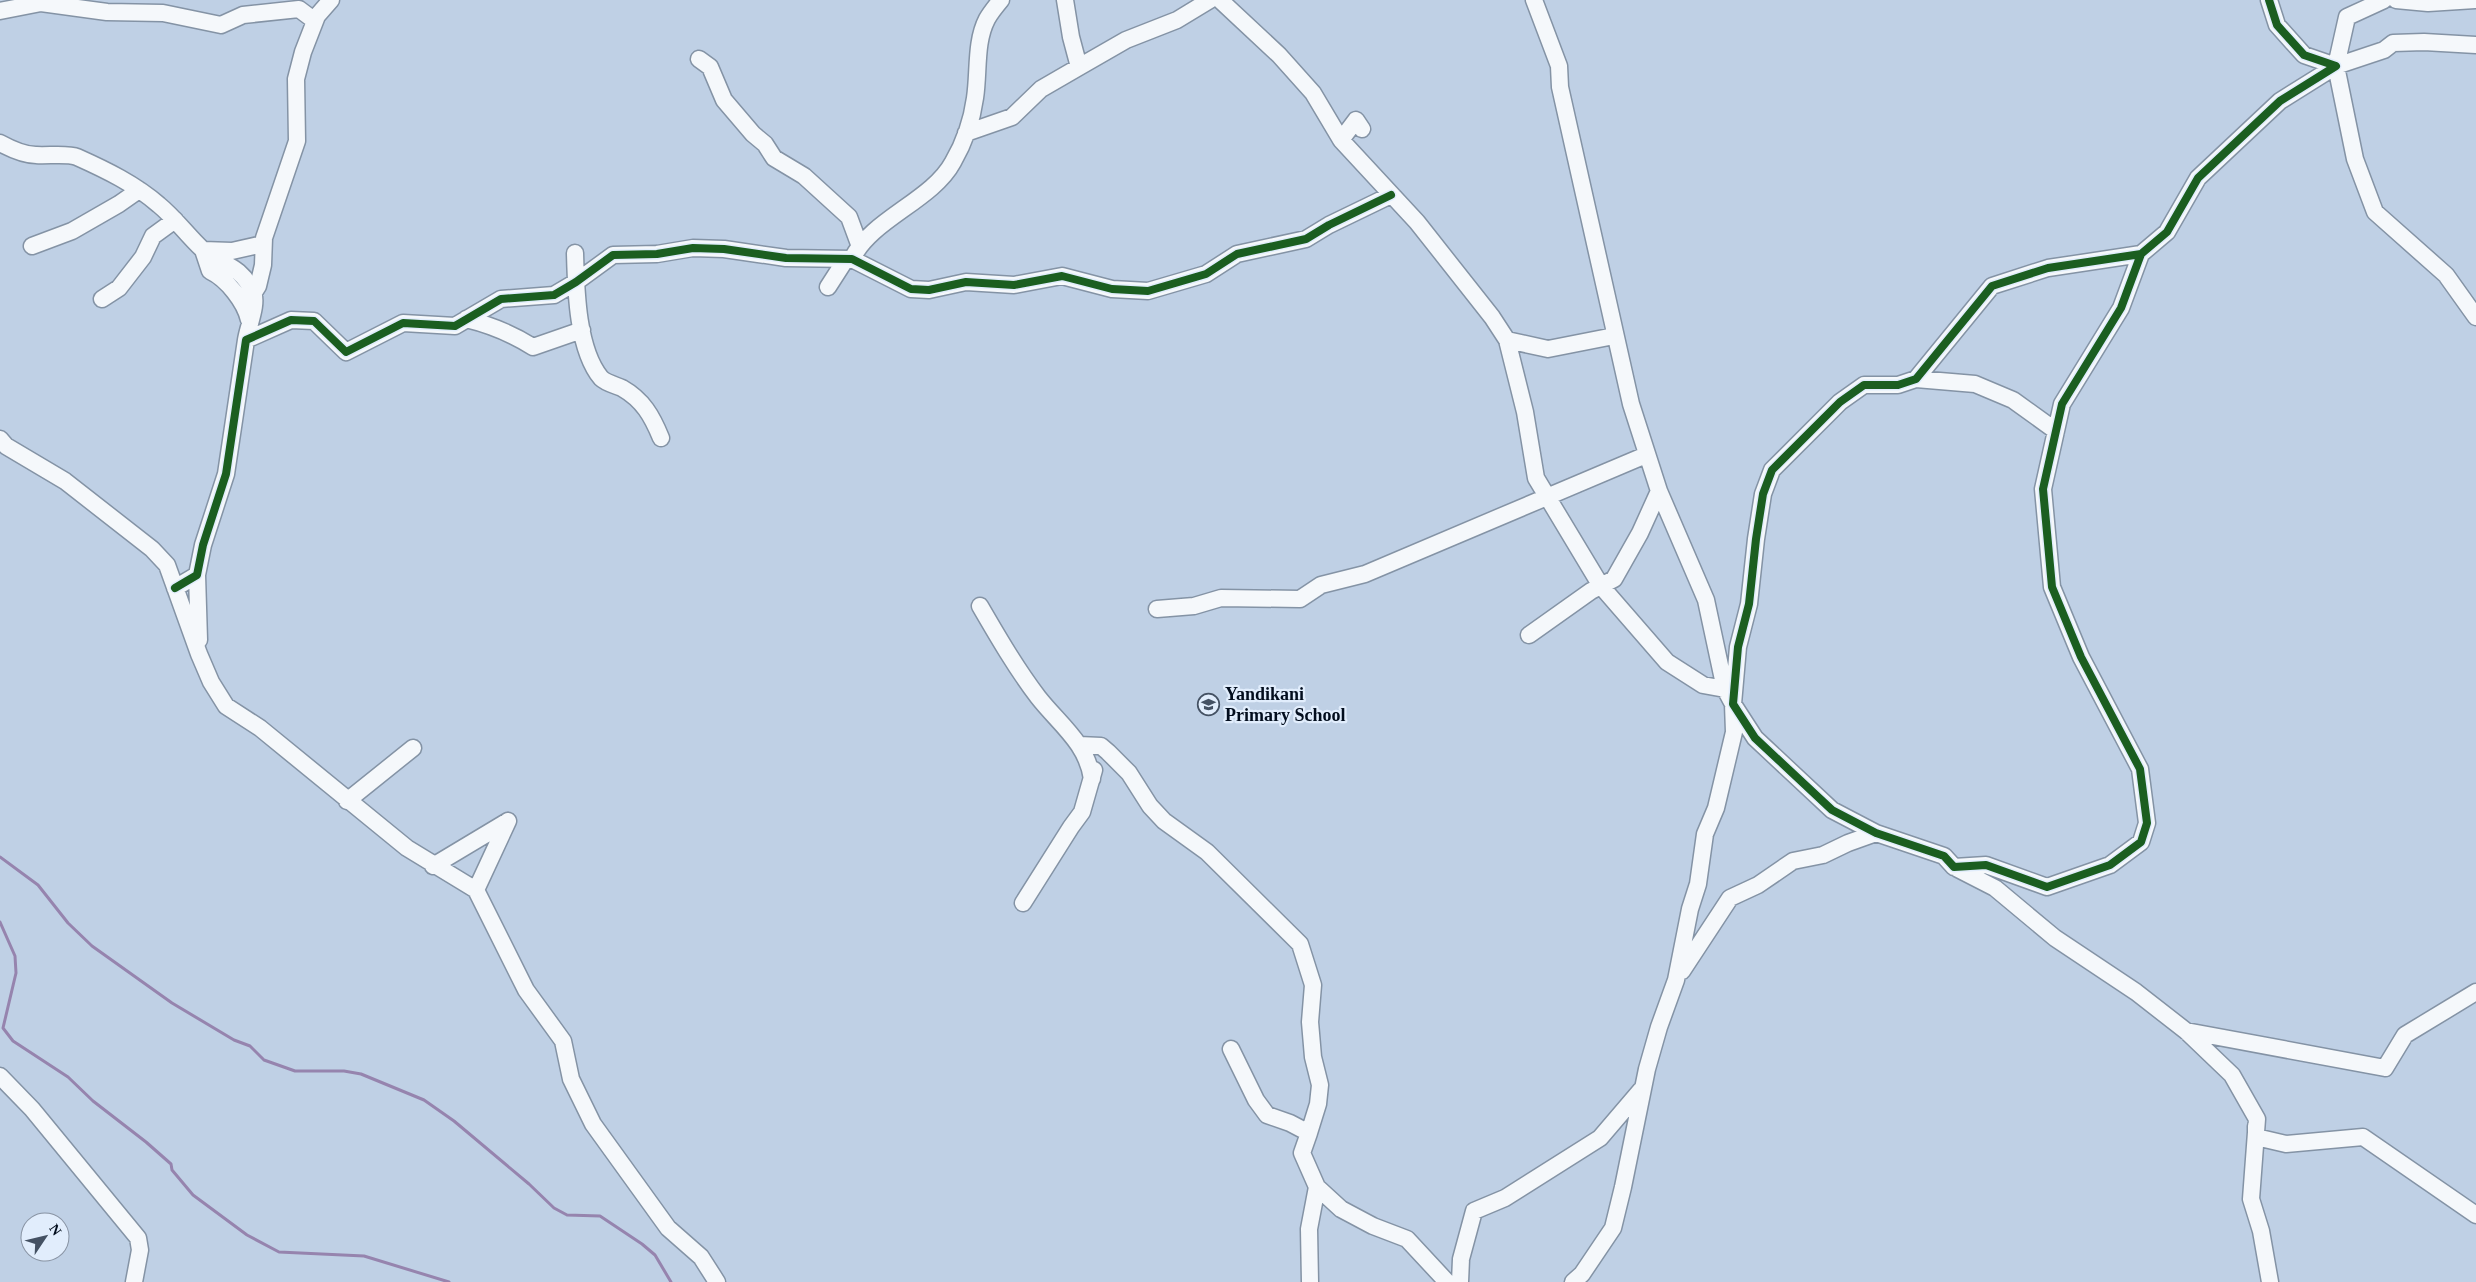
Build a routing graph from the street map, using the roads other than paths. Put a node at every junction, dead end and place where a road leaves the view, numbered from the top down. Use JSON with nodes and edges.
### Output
{"nodes":[{"id":1,"x":331,"y":0,"type":"edge"},
{"id":2,"x":1001,"y":0,"type":"edge"},
{"id":3,"x":1065,"y":0,"type":"edge"},
{"id":4,"x":1210,"y":0,"type":"edge"},
{"id":5,"x":1220,"y":0,"type":"edge"},
{"id":6,"x":1534,"y":0,"type":"edge"},
{"id":7,"x":2269,"y":0,"type":"edge"},
{"id":8,"x":2384,"y":0,"type":"edge"},
{"id":9,"x":2396,"y":0,"type":"edge"},
{"id":10,"x":2475,"y":0,"type":"edge"},
{"id":11,"x":0,"y":10,"type":"edge"},
{"id":12,"x":315,"y":21,"type":"junction"},
{"id":13,"x":2476,"y":45,"type":"edge"},
{"id":14,"x":699,"y":59,"type":"dead end"},
{"id":15,"x":1079,"y":66,"type":"junction"},
{"id":16,"x":2336,"y":66,"type":"junction"},
{"id":17,"x":1362,"y":129,"type":"dead end"},
{"id":18,"x":966,"y":133,"type":"junction"},
{"id":19,"x":1342,"y":140,"type":"junction"},
{"id":20,"x":0,"y":143,"type":"edge"},
{"id":21,"x":139,"y":190,"type":"junction"},
{"id":22,"x":1391,"y":195,"type":"junction"},
{"id":23,"x":175,"y":220,"type":"junction"},
{"id":24,"x":264,"y":244,"type":"junction"},
{"id":25,"x":859,"y":244,"type":"junction"},
{"id":26,"x":32,"y":246,"type":"dead end"},
{"id":27,"x":203,"y":250,"type":"junction"},
{"id":28,"x":575,"y":253,"type":"dead end"},
{"id":29,"x":2141,"y":254,"type":"junction"},
{"id":30,"x":849,"y":259,"type":"junction"},
{"id":31,"x":576,"y":282,"type":"junction"},
{"id":32,"x":828,"y":287,"type":"dead end"},
{"id":33,"x":253,"y":294,"type":"junction"},
{"id":34,"x":102,"y":299,"type":"dead end"},
{"id":35,"x":2476,"y":317,"type":"edge"},
{"id":36,"x":466,"y":319,"type":"junction"},
{"id":37,"x":249,"y":320,"type":"junction"},
{"id":38,"x":582,"y":330,"type":"junction"},
{"id":39,"x":1614,"y":336,"type":"junction"},
{"id":40,"x":246,"y":340,"type":"junction"},
{"id":41,"x":1507,"y":340,"type":"junction"},
{"id":42,"x":1916,"y":379,"type":"junction"},
{"id":43,"x":2056,"y":431,"type":"junction"},
{"id":44,"x":661,"y":438,"type":"dead end"},
{"id":45,"x":0,"y":439,"type":"edge"},
{"id":46,"x":1646,"y":455,"type":"junction"},
{"id":47,"x":1659,"y":491,"type":"junction"},
{"id":48,"x":1547,"y":498,"type":"junction"},
{"id":49,"x":198,"y":575,"type":"junction"},
{"id":50,"x":1601,"y":586,"type":"junction"},
{"id":51,"x":175,"y":588,"type":"junction"},
{"id":52,"x":980,"y":606,"type":"dead end"},
{"id":53,"x":1157,"y":609,"type":"dead end"},
{"id":54,"x":1529,"y":635,"type":"dead end"},
{"id":55,"x":199,"y":654,"type":"junction"},
{"id":56,"x":1725,"y":689,"type":"junction"},
{"id":57,"x":1733,"y":704,"type":"junction"},
{"id":58,"x":1079,"y":745,"type":"junction"},
{"id":59,"x":1101,"y":746,"type":"junction"},
{"id":60,"x":413,"y":748,"type":"dead end"},
{"id":61,"x":1092,"y":779,"type":"junction"},
{"id":62,"x":347,"y":801,"type":"junction"},
{"id":63,"x":1876,"y":833,"type":"junction"},
{"id":64,"x":433,"y":866,"type":"junction"},
{"id":65,"x":1954,"y":867,"type":"junction"},
{"id":66,"x":476,"y":890,"type":"junction"},
{"id":67,"x":1023,"y":903,"type":"dead end"},
{"id":68,"x":1676,"y":980,"type":"junction"},
{"id":69,"x":2476,"y":992,"type":"edge"},
{"id":70,"x":2186,"y":1031,"type":"junction"},
{"id":71,"x":1230,"y":1049,"type":"dead end"},
{"id":72,"x":0,"y":1076,"type":"edge"},
{"id":73,"x":1645,"y":1084,"type":"junction"},
{"id":74,"x":2257,"y":1119,"type":"junction"},
{"id":75,"x":1309,"y":1133,"type":"junction"},
{"id":76,"x":1317,"y":1186,"type":"junction"},
{"id":77,"x":2476,"y":1215,"type":"edge"},
{"id":78,"x":134,"y":1282,"type":"edge"},
{"id":79,"x":718,"y":1282,"type":"edge"},
{"id":80,"x":1310,"y":1282,"type":"edge"},
{"id":81,"x":1447,"y":1282,"type":"edge"},
{"id":82,"x":1460,"y":1282,"type":"edge"},
{"id":83,"x":1573,"y":1282,"type":"edge"},
{"id":84,"x":2270,"y":1282,"type":"edge"}],
"edges":[{"from":1,"to":12,"type":"street"},
{"from":2,"to":18,"type":"street"},
{"from":3,"to":15,"type":"street"},
{"from":4,"to":15,"type":"street"},
{"from":5,"to":19,"type":"street"},
{"from":6,"to":39,"type":"street"},
{"from":7,"to":16,"type":"street"},
{"from":8,"to":16,"type":"street"},
{"from":9,"to":10,"type":"street"},
{"from":11,"to":12,"type":"street"},
{"from":12,"to":24,"type":"street"},
{"from":13,"to":16,"type":"street"},
{"from":14,"to":25,"type":"street"},
{"from":15,"to":18,"type":"street"},
{"from":16,"to":29,"type":"street"},
{"from":16,"to":35,"type":"street"},
{"from":17,"to":19,"type":"street"},
{"from":18,"to":25,"type":"street"},
{"from":19,"to":22,"type":"street"},
{"from":20,"to":21,"type":"street"},
{"from":21,"to":23,"type":"street"},
{"from":21,"to":26,"type":"street"},
{"from":22,"to":30,"type":"street"},
{"from":22,"to":41,"type":"street"},
{"from":23,"to":27,"type":"street"},
{"from":23,"to":34,"type":"street"},
{"from":24,"to":27,"type":"street"},
{"from":24,"to":33,"type":"street"},
{"from":25,"to":30,"type":"street"},
{"from":27,"to":33,"type":"street"},
{"from":27,"to":37,"type":"street"},
{"from":28,"to":31,"type":"street"},
{"from":29,"to":42,"type":"street"},
{"from":29,"to":43,"type":"street"},
{"from":30,"to":31,"type":"street"},
{"from":30,"to":32,"type":"street"},
{"from":31,"to":36,"type":"street"},
{"from":31,"to":38,"type":"street"},
{"from":33,"to":37,"type":"street"},
{"from":36,"to":38,"type":"street"},
{"from":36,"to":40,"type":"street"},
{"from":37,"to":40,"type":"street"},
{"from":38,"to":44,"type":"street"},
{"from":39,"to":41,"type":"street"},
{"from":39,"to":46,"type":"street"},
{"from":40,"to":49,"type":"street"},
{"from":41,"to":48,"type":"street"},
{"from":42,"to":43,"type":"street"},
{"from":42,"to":57,"type":"street"},
{"from":43,"to":65,"type":"street"},
{"from":45,"to":51,"type":"street"},
{"from":46,"to":47,"type":"street"},
{"from":46,"to":48,"type":"street"},
{"from":47,"to":50,"type":"street"},
{"from":47,"to":56,"type":"street"},
{"from":48,"to":50,"type":"street"},
{"from":48,"to":53,"type":"street"},
{"from":49,"to":51,"type":"street"},
{"from":49,"to":55,"type":"street"},
{"from":50,"to":54,"type":"street"},
{"from":50,"to":56,"type":"street"},
{"from":51,"to":55,"type":"street"},
{"from":52,"to":58,"type":"street"},
{"from":55,"to":62,"type":"street"},
{"from":56,"to":57,"type":"street"},
{"from":57,"to":63,"type":"street"},
{"from":57,"to":68,"type":"street"},
{"from":58,"to":59,"type":"street"},
{"from":58,"to":61,"type":"street"},
{"from":59,"to":61,"type":"street"},
{"from":59,"to":75,"type":"street"},
{"from":60,"to":62,"type":"street"},
{"from":61,"to":67,"type":"street"},
{"from":62,"to":64,"type":"street"},
{"from":63,"to":65,"type":"street"},
{"from":63,"to":68,"type":"street"},
{"from":64,"to":66,"type":"street"},
{"from":64,"to":66,"type":"street"},
{"from":65,"to":70,"type":"street"},
{"from":66,"to":79,"type":"street"},
{"from":68,"to":73,"type":"street"},
{"from":69,"to":70,"type":"street"},
{"from":70,"to":74,"type":"street"},
{"from":71,"to":75,"type":"street"},
{"from":72,"to":78,"type":"street"},
{"from":73,"to":82,"type":"street"},
{"from":73,"to":83,"type":"street"},
{"from":74,"to":77,"type":"street"},
{"from":74,"to":84,"type":"street"},
{"from":75,"to":76,"type":"street"},
{"from":76,"to":80,"type":"street"},
{"from":76,"to":81,"type":"street"}]}
